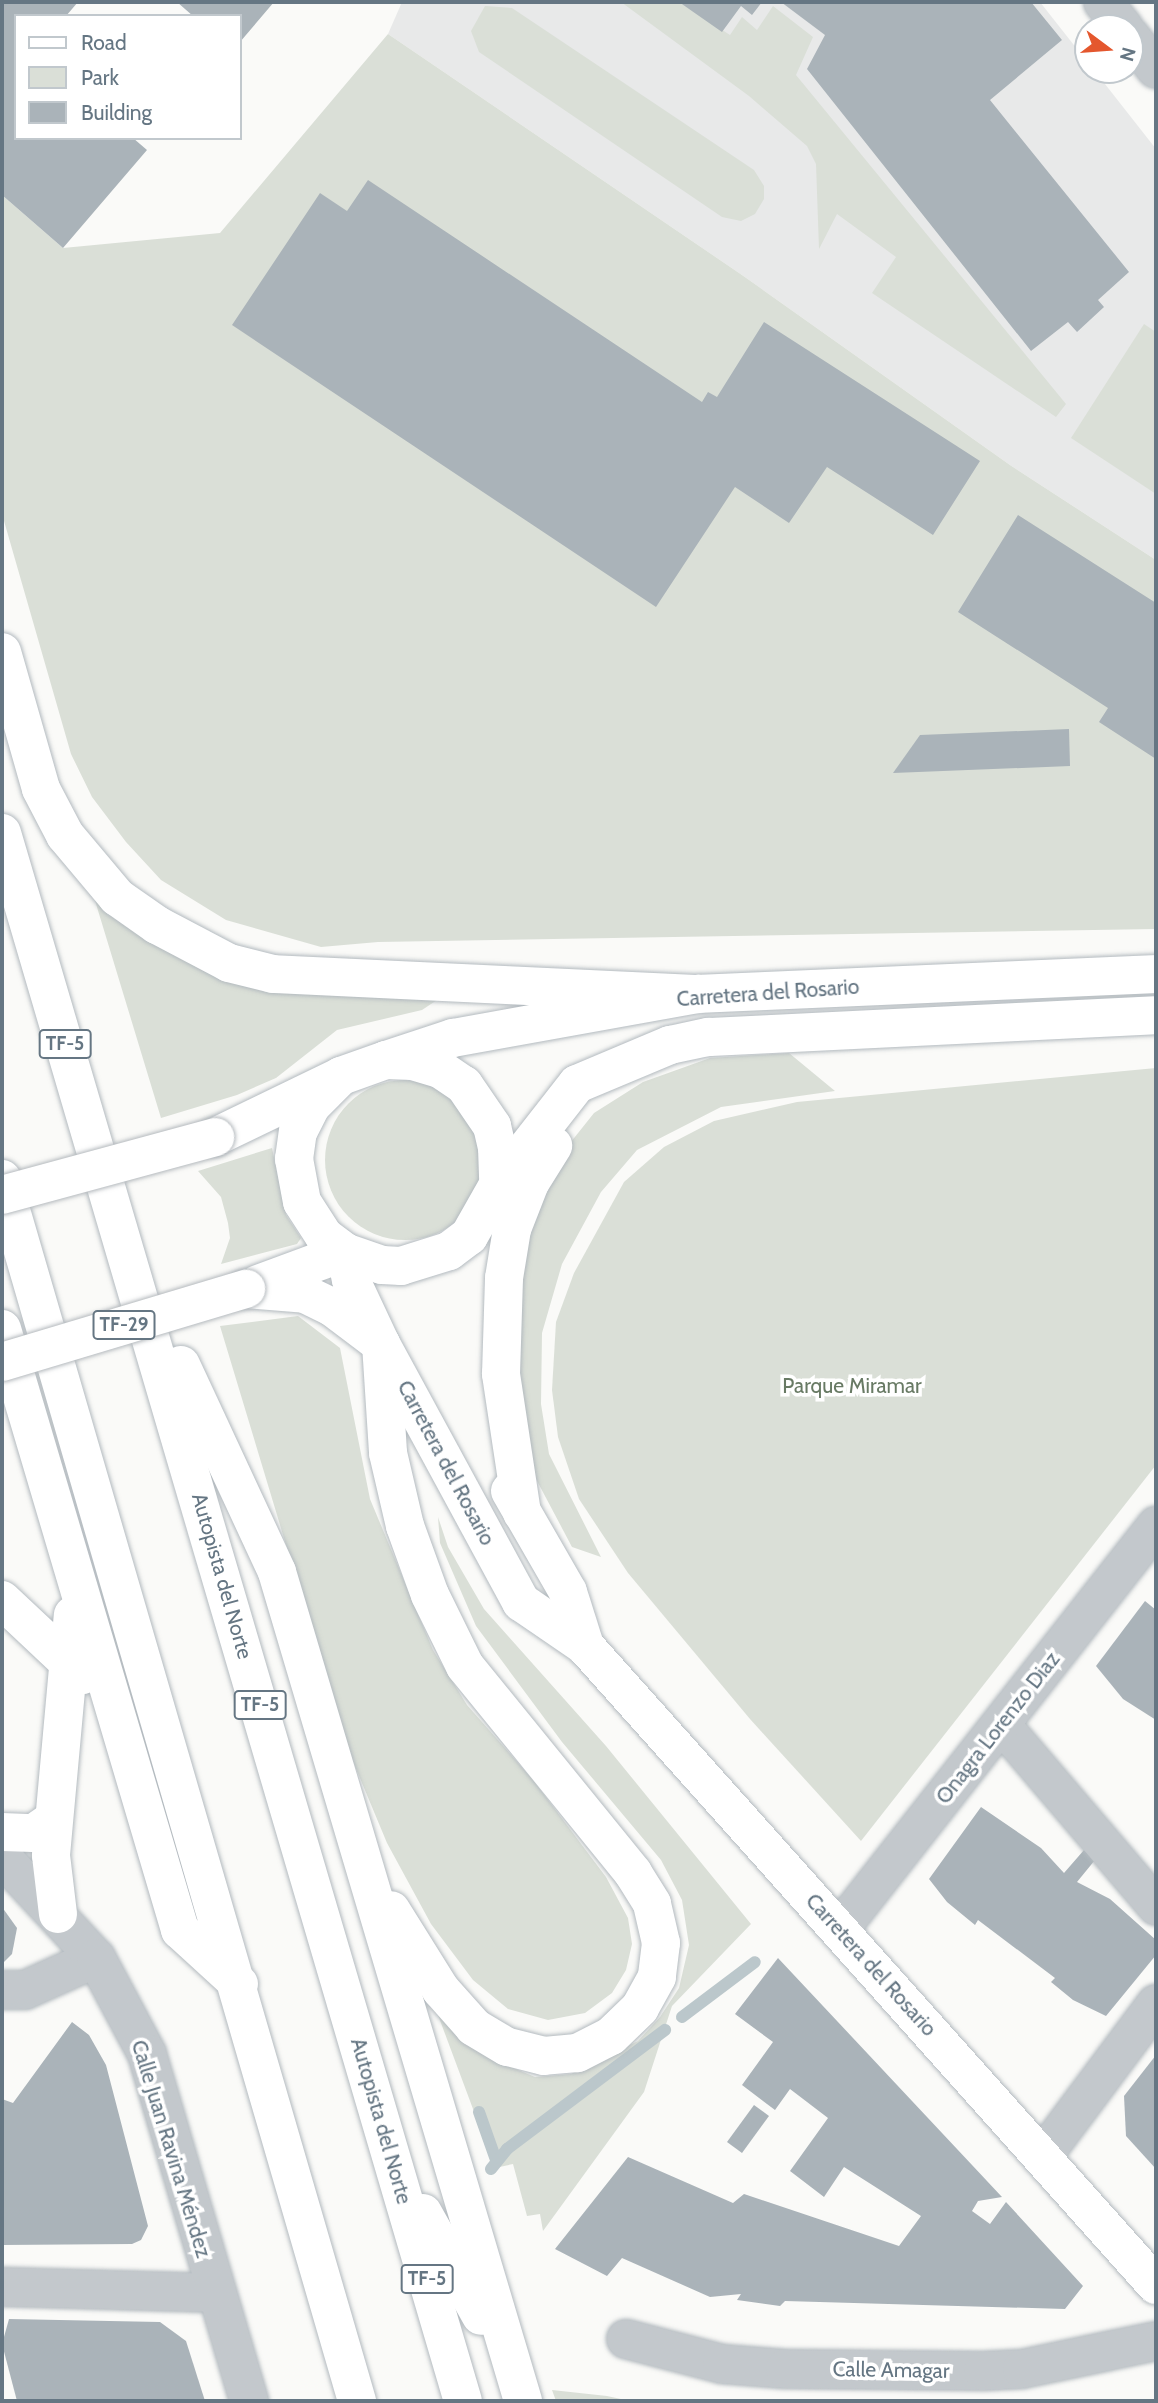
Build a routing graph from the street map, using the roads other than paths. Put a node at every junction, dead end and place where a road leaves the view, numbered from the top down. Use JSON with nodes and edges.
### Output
{"nodes":[{"id":1,"x":1144,"y":54,"type":"edge"},
{"id":2,"x":1156,"y":69,"type":"edge"},
{"id":3,"x":2,"y":652,"type":"edge"},
{"id":4,"x":2,"y":833,"type":"edge"},
{"id":5,"x":1156,"y":974,"type":"edge"},
{"id":6,"x":698,"y":994,"type":"junction"},
{"id":7,"x":1156,"y":1015,"type":"edge"},
{"id":8,"x":386,"y":1060,"type":"junction"},
{"id":9,"x":618,"y":1064,"type":"junction"},
{"id":10,"x":341,"y":1076,"type":"junction"},
{"id":11,"x":2,"y":1179,"type":"edge"},
{"id":12,"x":2,"y":1195,"type":"edge"},
{"id":13,"x":491,"y":1200,"type":"junction"},
{"id":14,"x":345,"y":1252,"type":"junction"},
{"id":15,"x":128,"y":1254,"type":"junction"},
{"id":16,"x":246,"y":1289,"type":"junction"},
{"id":17,"x":2,"y":1329,"type":"edge"},
{"id":18,"x":381,"y":1343,"type":"junction"},
{"id":19,"x":2,"y":1362,"type":"edge"},
{"id":20,"x":523,"y":1513,"type":"junction"},
{"id":21,"x":1156,"y":1526,"type":"edge"},
{"id":22,"x":74,"y":1584,"type":"junction"},
{"id":23,"x":2,"y":1600,"type":"edge"},
{"id":24,"x":585,"y":1646,"type":"junction"},
{"id":25,"x":71,"y":1663,"type":"junction"},
{"id":26,"x":113,"y":1716,"type":"junction"},
{"id":27,"x":1001,"y":1724,"type":"junction"},
{"id":28,"x":54,"y":1819,"type":"junction"},
{"id":29,"x":2,"y":1832,"type":"edge"},
{"id":30,"x":2,"y":1857,"type":"edge"},
{"id":31,"x":365,"y":1870,"type":"junction"},
{"id":32,"x":1156,"y":1906,"type":"edge"},
{"id":33,"x":58,"y":1914,"type":"junction"},
{"id":34,"x":839,"y":1930,"type":"junction"},
{"id":35,"x":96,"y":1958,"type":"junction"},
{"id":36,"x":239,"y":1984,"type":"junction"},
{"id":37,"x":2,"y":1990,"type":"edge"},
{"id":38,"x":1156,"y":2004,"type":"edge"},
{"id":39,"x":391,"y":2156,"type":"junction"},
{"id":40,"x":1042,"y":2157,"type":"junction"},
{"id":41,"x":1156,"y":2285,"type":"edge"},
{"id":42,"x":2,"y":2287,"type":"edge"},
{"id":43,"x":215,"y":2293,"type":"junction"},
{"id":44,"x":626,"y":2339,"type":"dead end"},
{"id":45,"x":1156,"y":2341,"type":"edge"},
{"id":46,"x":519,"y":2388,"type":"edge"},
{"id":47,"x":249,"y":2401,"type":"edge"},
{"id":48,"x":357,"y":2401,"type":"edge"},
{"id":49,"x":463,"y":2401,"type":"edge"}],
"edges":[{"from":1,"to":2,"type":"street"},
{"from":3,"to":6,"type":"main road"},
{"from":4,"to":15,"type":"main road","name":"Autopista del Norte","number":"TF-5"},
{"from":5,"to":6,"type":"main road","name":"Carretera del Rosario"},
{"from":6,"to":8,"type":"main road","name":"Carretera del Rosario"},
{"from":7,"to":9,"type":"main road","name":"Carretera del Rosario"},
{"from":8,"to":10,"type":"main road"},
{"from":8,"to":13,"type":"main road"},
{"from":9,"to":13,"type":"main road","name":"Carretera del Rosario"},
{"from":9,"to":20,"type":"main road"},
{"from":10,"to":12,"type":"main road","bridge":true},
{"from":10,"to":14,"type":"main road"},
{"from":11,"to":36,"type":"main road"},
{"from":13,"to":14,"type":"main road"},
{"from":13,"to":20,"type":"main road","name":"Carretera del Rosario"},
{"from":14,"to":16,"type":"main road","number":"TF-29"},
{"from":14,"to":18,"type":"main road","name":"Carretera del Rosario"},
{"from":15,"to":31,"type":"main road"},
{"from":15,"to":39,"type":"main road","name":"Autopista del Norte","number":"TF-5"},
{"from":16,"to":18,"type":"main road"},
{"from":16,"to":19,"type":"main road","number":"TF-29","bridge":true},
{"from":17,"to":22,"type":"main road"},
{"from":18,"to":24,"type":"main road","name":"Carretera del Rosario"},
{"from":18,"to":31,"type":"main road"},
{"from":20,"to":24,"type":"main road","name":"Carretera del Rosario"},
{"from":21,"to":27,"type":"street","name":"Onagra Lorenzo Diaz"},
{"from":22,"to":25,"type":"main road"},
{"from":22,"to":26,"type":"main road"},
{"from":23,"to":25,"type":"main road"},
{"from":24,"to":34,"type":"main road","name":"Carretera del Rosario"},
{"from":25,"to":26,"type":"main road"},
{"from":25,"to":28,"type":"main road"},
{"from":26,"to":36,"type":"main road"},
{"from":27,"to":32,"type":"street"},
{"from":27,"to":34,"type":"street","name":"Onagra Lorenzo Diaz"},
{"from":28,"to":29,"type":"main road"},
{"from":28,"to":33,"type":"main road"},
{"from":30,"to":33,"type":"street","name":"Calle Juan Ravina Méndez"},
{"from":31,"to":46,"type":"main road"},
{"from":33,"to":35,"type":"street","name":"Calle Juan Ravina Méndez"},
{"from":34,"to":40,"type":"main road","name":"Carretera del Rosario"},
{"from":35,"to":37,"type":"street"},
{"from":35,"to":43,"type":"street","name":"Calle Juan Ravina Méndez"},
{"from":36,"to":48,"type":"main road"},
{"from":38,"to":40,"type":"street"},
{"from":39,"to":46,"type":"main road"},
{"from":39,"to":49,"type":"main road","name":"Autopista del Norte","number":"TF-5"},
{"from":40,"to":41,"type":"main road","name":"Carretera del Rosario"},
{"from":42,"to":43,"type":"street"},
{"from":43,"to":47,"type":"street","name":"Calle Juan Ravina Méndez"},
{"from":44,"to":45,"type":"street","name":"Calle Amagar"}]}
